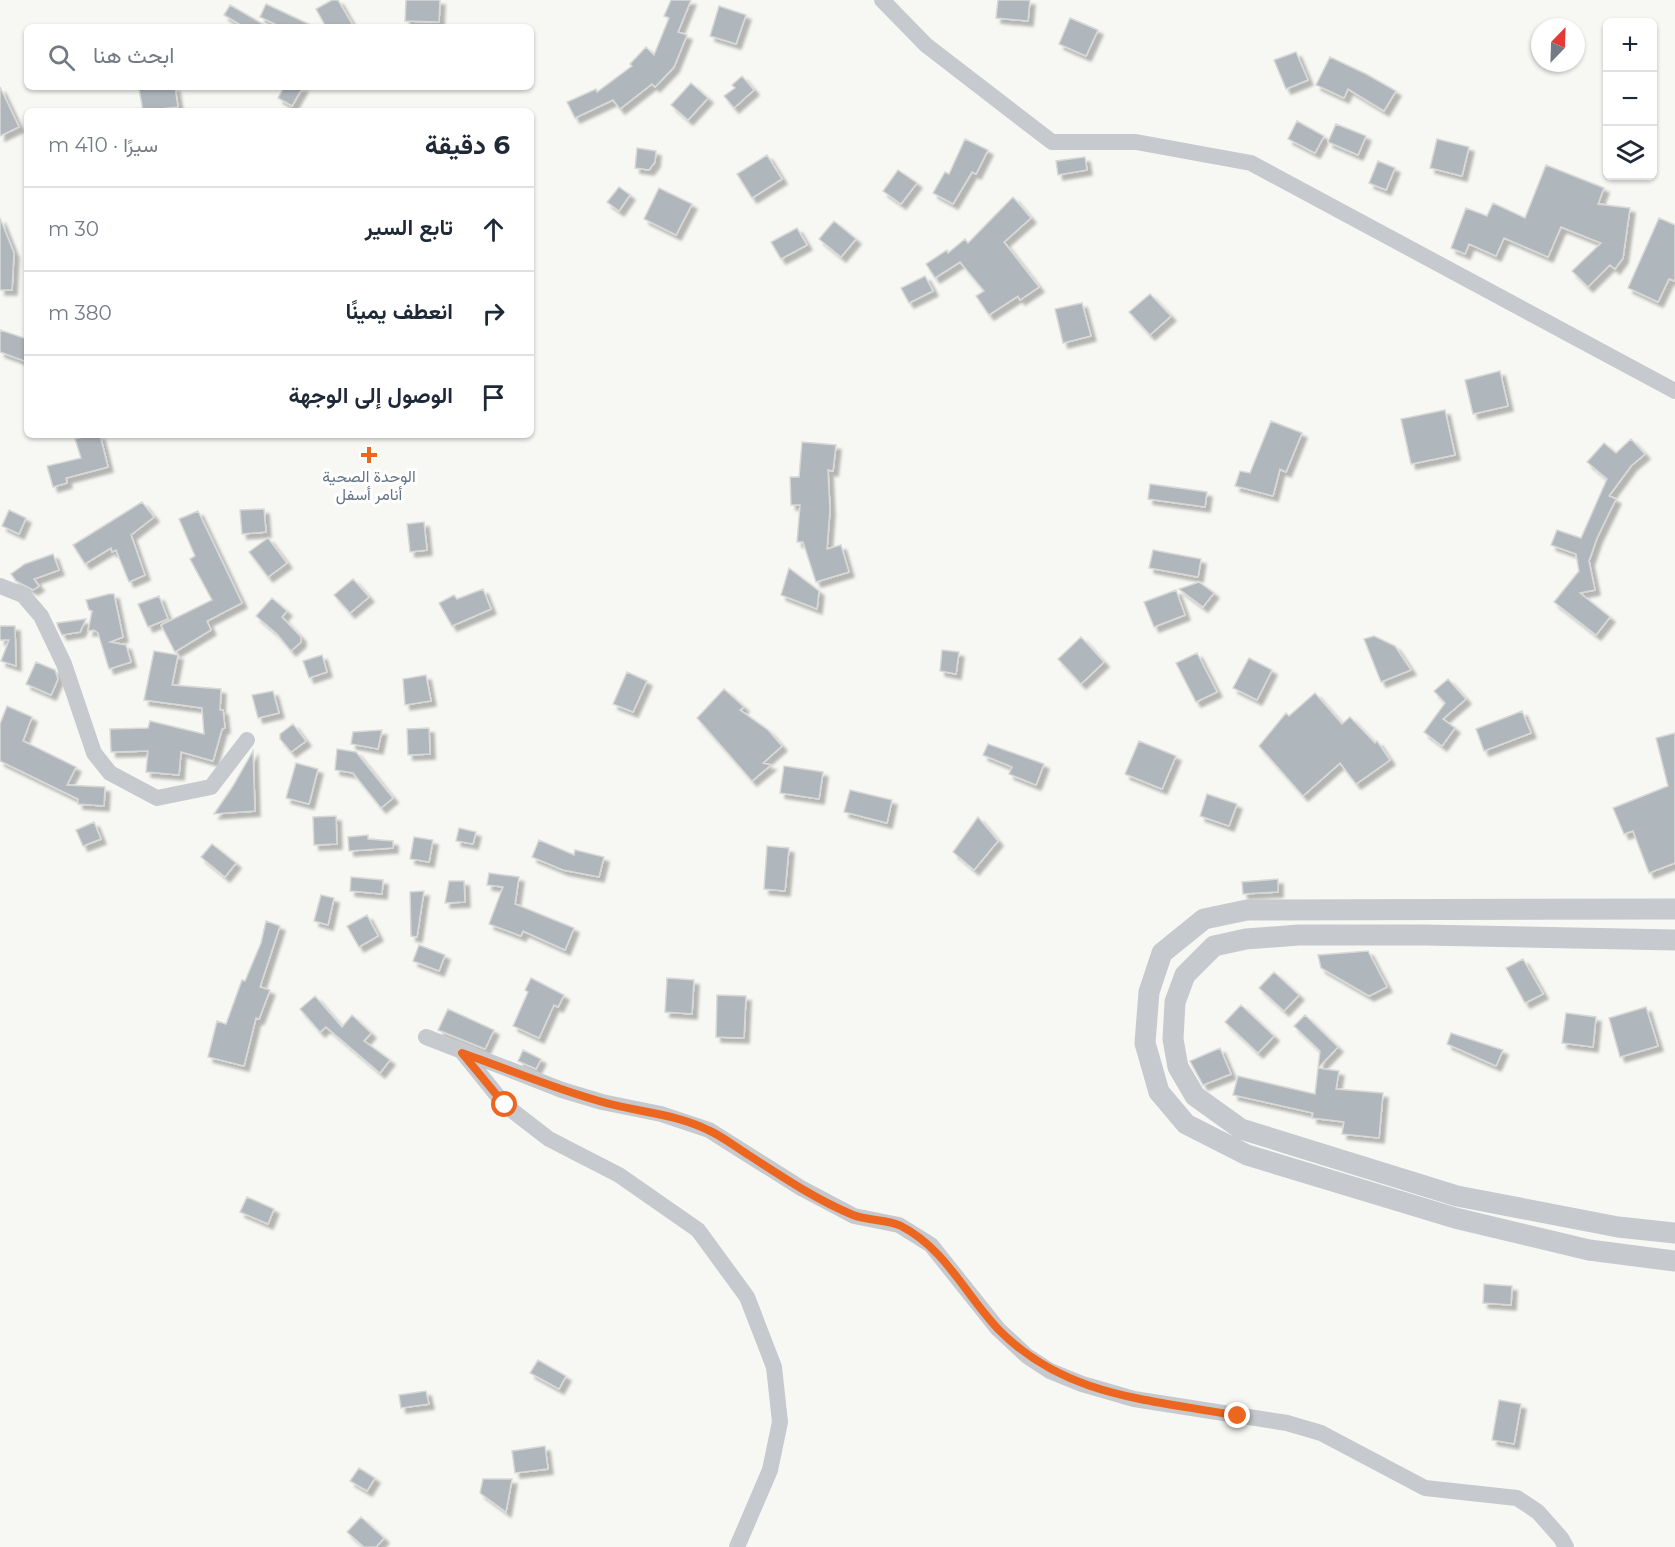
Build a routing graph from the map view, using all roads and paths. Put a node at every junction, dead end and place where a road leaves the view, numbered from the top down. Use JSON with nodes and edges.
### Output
{"nodes":[{"id":1,"x":882,"y":0,"type":"edge"},
{"id":2,"x":1675,"y":391,"type":"edge"},
{"id":3,"x":0,"y":585,"type":"edge"},
{"id":4,"x":247,"y":740,"type":"dead end"},
{"id":5,"x":1675,"y":909,"type":"edge"},
{"id":6,"x":1675,"y":940,"type":"edge"},
{"id":7,"x":426,"y":1037,"type":"dead end"},
{"id":8,"x":462,"y":1053,"type":"junction"},
{"id":9,"x":1675,"y":1233,"type":"edge"},
{"id":10,"x":1675,"y":1261,"type":"edge"},
{"id":11,"x":737,"y":1547,"type":"edge"},
{"id":12,"x":1566,"y":1547,"type":"edge"}],
"edges":[{"from":1,"to":2,"type":"street"},
{"from":3,"to":4,"type":"street"},
{"from":5,"to":10,"type":"street"},
{"from":6,"to":9,"type":"street"},
{"from":7,"to":8,"type":"street"},
{"from":8,"to":11,"type":"street"},
{"from":8,"to":12,"type":"street"}]}
